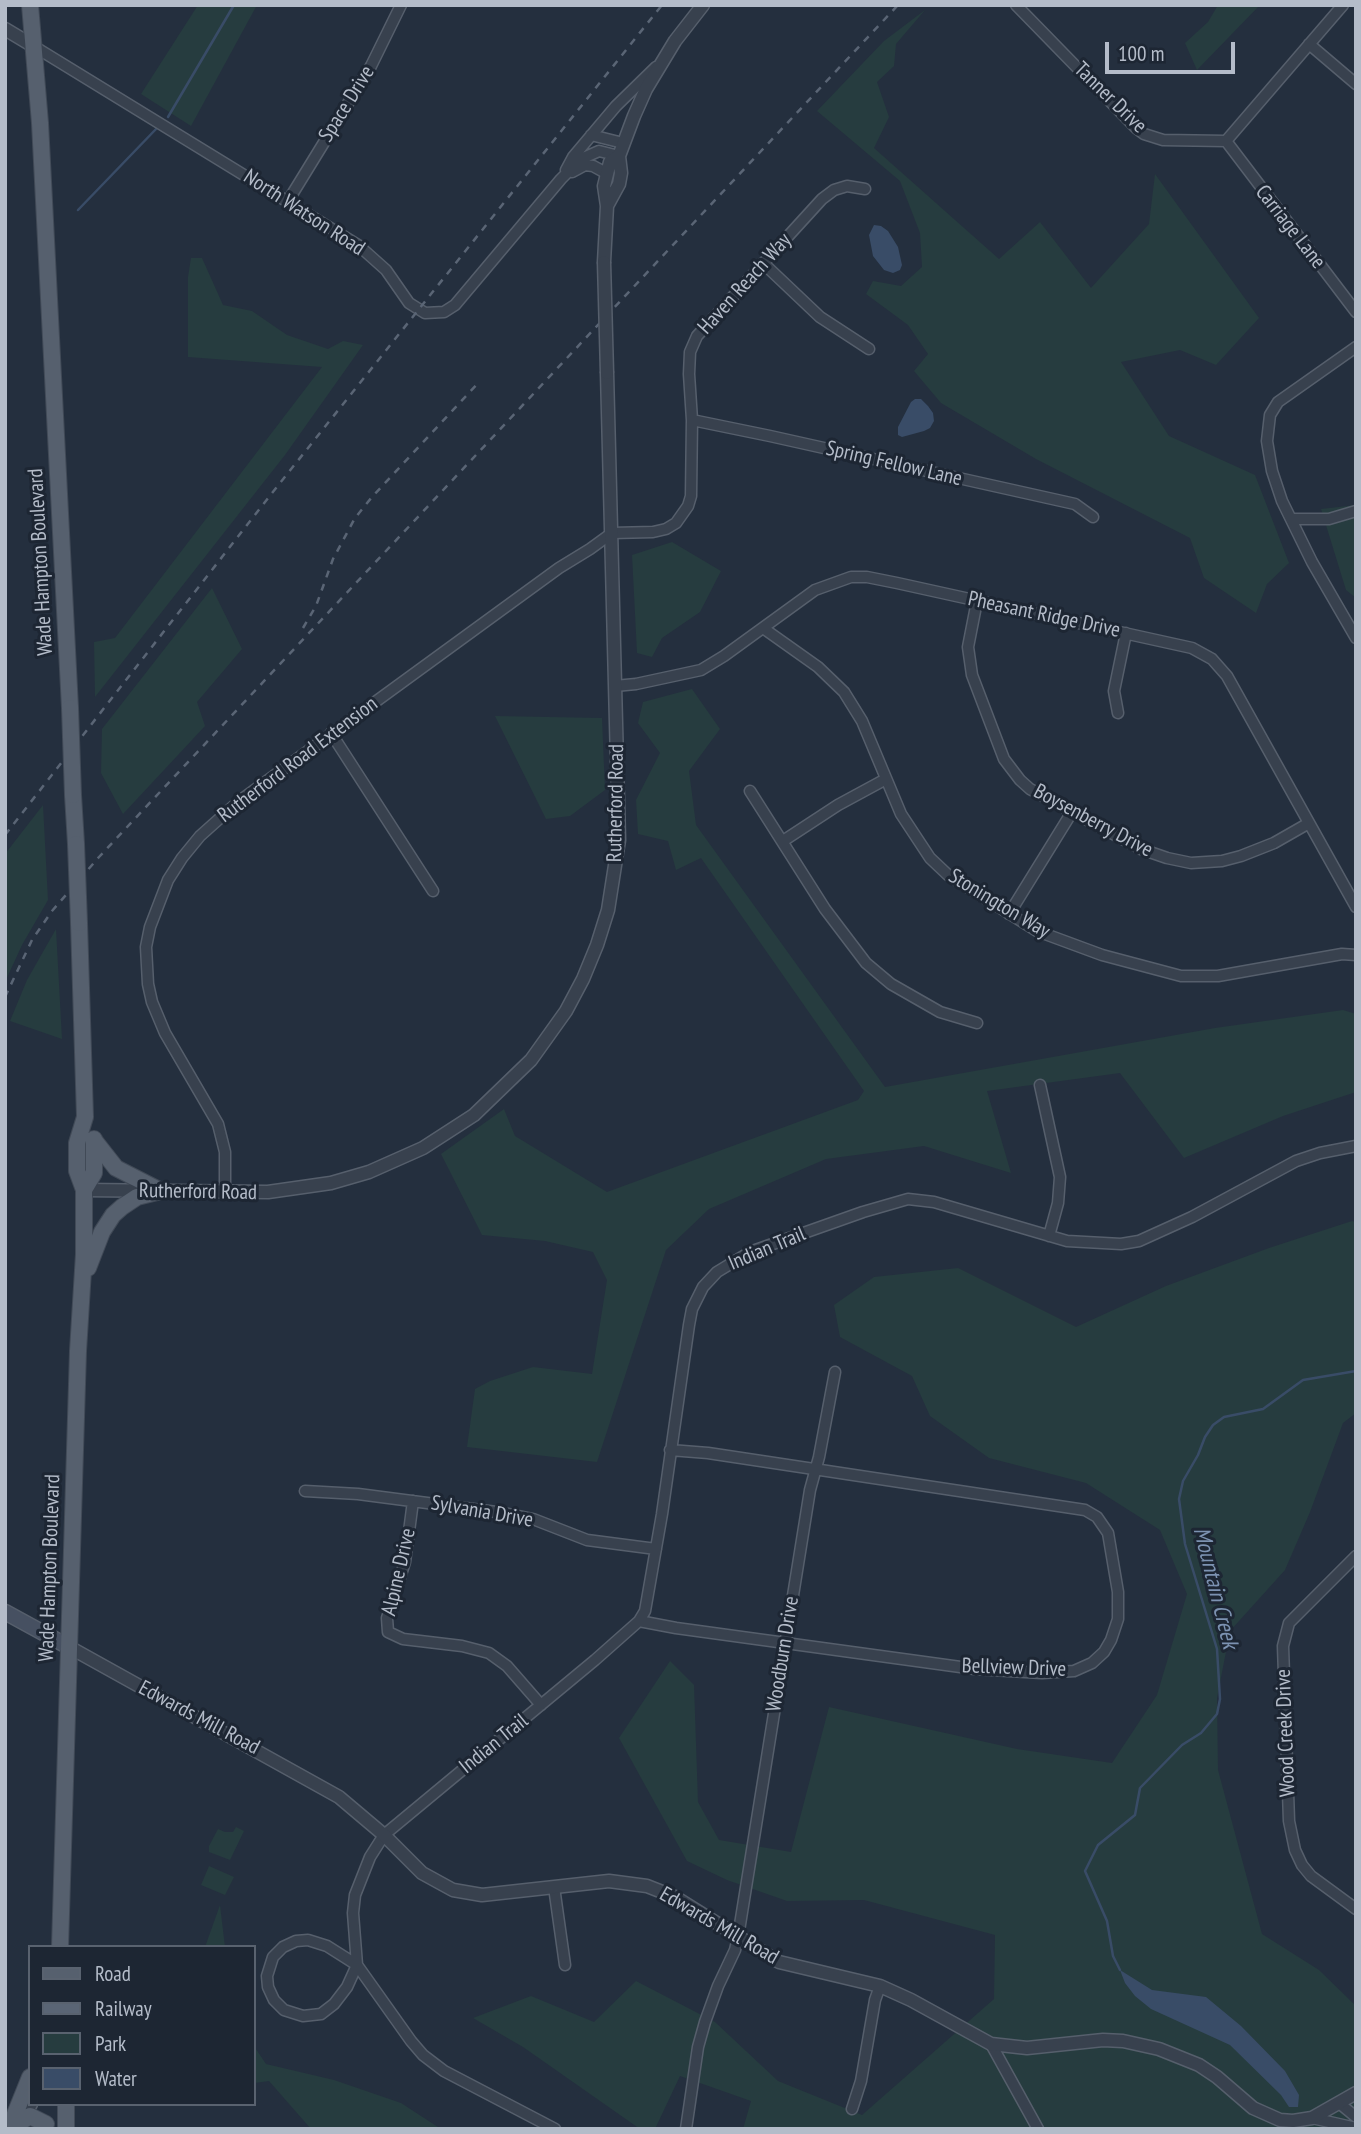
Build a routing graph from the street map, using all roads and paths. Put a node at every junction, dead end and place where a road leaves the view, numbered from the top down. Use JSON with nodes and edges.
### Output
{"nodes":[{"id":1,"x":30,"y":5,"type":"edge"},
{"id":2,"x":401,"y":5,"type":"edge"},
{"id":3,"x":703,"y":5,"type":"edge"},
{"id":4,"x":1016,"y":5,"type":"edge"},
{"id":5,"x":1343,"y":5,"type":"edge"},
{"id":6,"x":5,"y":29,"type":"edge"},
{"id":7,"x":1309,"y":44,"type":"junction"},
{"id":8,"x":35,"y":47,"type":"junction"},
{"id":9,"x":661,"y":63,"type":"junction"},
{"id":10,"x":1356,"y":84,"type":"edge"},
{"id":11,"x":591,"y":135,"type":"junction"},
{"id":12,"x":1226,"y":141,"type":"junction"},
{"id":13,"x":621,"y":150,"type":"junction"},
{"id":14,"x":606,"y":173,"type":"junction"},
{"id":15,"x":561,"y":179,"type":"junction"},
{"id":16,"x":865,"y":189,"type":"dead end"},
{"id":17,"x":288,"y":201,"type":"junction"},
{"id":18,"x":607,"y":206,"type":"junction"},
{"id":19,"x":763,"y":263,"type":"junction"},
{"id":20,"x":1356,"y":312,"type":"edge"},
{"id":21,"x":1356,"y":347,"type":"edge"},
{"id":22,"x":869,"y":349,"type":"dead end"},
{"id":23,"x":692,"y":420,"type":"junction"},
{"id":24,"x":1356,"y":511,"type":"edge"},
{"id":25,"x":1093,"y":517,"type":"dead end"},
{"id":26,"x":1291,"y":519,"type":"junction"},
{"id":27,"x":612,"y":533,"type":"junction"},
{"id":28,"x":977,"y":601,"type":"junction"},
{"id":29,"x":763,"y":628,"type":"junction"},
{"id":30,"x":1125,"y":632,"type":"junction"},
{"id":31,"x":1356,"y":638,"type":"edge"},
{"id":32,"x":615,"y":686,"type":"junction"},
{"id":33,"x":1118,"y":713,"type":"dead end"},
{"id":34,"x":331,"y":733,"type":"junction"},
{"id":35,"x":886,"y":779,"type":"junction"},
{"id":36,"x":750,"y":792,"type":"dead end"},
{"id":37,"x":1072,"y":812,"type":"junction"},
{"id":38,"x":1309,"y":823,"type":"junction"},
{"id":39,"x":783,"y":841,"type":"junction"},
{"id":40,"x":433,"y":891,"type":"dead end"},
{"id":41,"x":1356,"y":907,"type":"edge"},
{"id":42,"x":1009,"y":915,"type":"junction"},
{"id":43,"x":1356,"y":955,"type":"edge"},
{"id":44,"x":976,"y":1023,"type":"dead end"},
{"id":45,"x":1040,"y":1085,"type":"dead end"},
{"id":46,"x":85,"y":1117,"type":"junction"},
{"id":47,"x":94,"y":1140,"type":"junction"},
{"id":48,"x":1356,"y":1146,"type":"edge"},
{"id":49,"x":83,"y":1190,"type":"junction"},
{"id":50,"x":161,"y":1191,"type":"junction"},
{"id":51,"x":225,"y":1192,"type":"junction"},
{"id":52,"x":1049,"y":1236,"type":"junction"},
{"id":53,"x":82,"y":1283,"type":"junction"},
{"id":54,"x":835,"y":1372,"type":"dead end"},
{"id":55,"x":670,"y":1450,"type":"junction"},
{"id":56,"x":816,"y":1470,"type":"junction"},
{"id":57,"x":305,"y":1491,"type":"dead end"},
{"id":58,"x":413,"y":1501,"type":"junction"},
{"id":59,"x":656,"y":1549,"type":"junction"},
{"id":60,"x":1356,"y":1556,"type":"edge"},
{"id":61,"x":5,"y":1612,"type":"edge"},
{"id":62,"x":639,"y":1620,"type":"junction"},
{"id":63,"x":785,"y":1643,"type":"junction"},
{"id":64,"x":69,"y":1647,"type":"junction"},
{"id":65,"x":541,"y":1706,"type":"junction"},
{"id":66,"x":384,"y":1835,"type":"junction"},
{"id":67,"x":554,"y":1887,"type":"junction"},
{"id":68,"x":1356,"y":1909,"type":"edge"},
{"id":69,"x":738,"y":1937,"type":"junction"},
{"id":70,"x":60,"y":1945,"type":"edge"},
{"id":71,"x":357,"y":1965,"type":"junction"},
{"id":72,"x":565,"y":1965,"type":"dead end"},
{"id":73,"x":880,"y":1986,"type":"junction"},
{"id":74,"x":990,"y":2044,"type":"junction"},
{"id":75,"x":28,"y":2083,"type":"edge"},
{"id":76,"x":1356,"y":2093,"type":"edge"},
{"id":77,"x":1339,"y":2103,"type":"junction"},
{"id":78,"x":30,"y":2106,"type":"edge"},
{"id":79,"x":46,"y":2106,"type":"edge"},
{"id":80,"x":66,"y":2106,"type":"edge"},
{"id":81,"x":852,"y":2109,"type":"dead end"},
{"id":82,"x":1356,"y":2117,"type":"edge"},
{"id":83,"x":1312,"y":2118,"type":"junction"},
{"id":84,"x":46,"y":2126,"type":"edge"},
{"id":85,"x":14,"y":2127,"type":"edge"},
{"id":86,"x":1356,"y":2128,"type":"edge"},
{"id":87,"x":66,"y":2129,"type":"edge"},
{"id":88,"x":555,"y":2129,"type":"edge"},
{"id":89,"x":686,"y":2129,"type":"edge"},
{"id":90,"x":1038,"y":2129,"type":"edge"}],
"edges":[{"from":1,"to":8,"type":"main road","name":"Wade Hampton Boulevard"},
{"from":2,"to":17,"type":"street","name":"Space Drive"},
{"from":3,"to":9,"type":"street","name":"Rutherford Road"},
{"from":4,"to":12,"type":"street","name":"Tanner Drive"},
{"from":5,"to":7,"type":"street"},
{"from":6,"to":8,"type":"street"},
{"from":7,"to":10,"type":"street"},
{"from":7,"to":12,"type":"street"},
{"from":8,"to":17,"type":"street","name":"North Watson Road"},
{"from":8,"to":46,"type":"main road","name":"Wade Hampton Boulevard","bridge":true},
{"from":9,"to":11,"type":"street","name":"North Watson Road"},
{"from":9,"to":13,"type":"street","name":"Rutherford Road"},
{"from":11,"to":13,"type":"street"},
{"from":11,"to":15,"type":"street","name":"North Watson Road"},
{"from":12,"to":20,"type":"street","name":"Carriage Lane"},
{"from":13,"to":14,"type":"street","name":"Rutherford Road"},
{"from":13,"to":15,"type":"street","name":"North Watson Road"},
{"from":13,"to":18,"type":"street","name":"Rutherford Road"},
{"from":14,"to":15,"type":"street","name":"North Watson Road"},
{"from":14,"to":18,"type":"street","name":"Rutherford Road"},
{"from":15,"to":17,"type":"street","name":"North Watson Road"},
{"from":16,"to":19,"type":"street","name":"Haven Reach Way"},
{"from":18,"to":27,"type":"street","name":"Rutherford Road","bridge":true},
{"from":19,"to":22,"type":"street"},
{"from":19,"to":23,"type":"street","name":"Haven Reach Way"},
{"from":21,"to":26,"type":"street"},
{"from":23,"to":25,"type":"street","name":"Spring Fellow Lane"},
{"from":23,"to":27,"type":"street","name":"Haven Reach Way"},
{"from":24,"to":26,"type":"street"},
{"from":26,"to":31,"type":"street"},
{"from":27,"to":32,"type":"street","name":"Rutherford Road"},
{"from":27,"to":34,"type":"street","name":"Rutherford Road Extension"},
{"from":28,"to":29,"type":"street","name":"Pheasant Ridge Drive"},
{"from":28,"to":30,"type":"street","name":"Pheasant Ridge Drive"},
{"from":28,"to":37,"type":"street","name":"Boysenberry Drive"},
{"from":29,"to":32,"type":"street","name":"Pheasant Ridge Drive"},
{"from":29,"to":35,"type":"street","name":"Stonington Way"},
{"from":30,"to":33,"type":"street"},
{"from":30,"to":38,"type":"street","name":"Pheasant Ridge Drive"},
{"from":32,"to":51,"type":"street","name":"Rutherford Road"},
{"from":34,"to":40,"type":"street"},
{"from":34,"to":51,"type":"street","name":"Rutherford Road Extension"},
{"from":35,"to":39,"type":"street"},
{"from":35,"to":42,"type":"street","name":"Stonington Way"},
{"from":36,"to":39,"type":"street"},
{"from":37,"to":38,"type":"street","name":"Boysenberry Drive"},
{"from":37,"to":42,"type":"street"},
{"from":38,"to":41,"type":"street","name":"Pheasant Ridge Drive"},
{"from":39,"to":44,"type":"street"},
{"from":42,"to":43,"type":"street","name":"Stonington Way"},
{"from":45,"to":52,"type":"street"},
{"from":46,"to":47,"type":"main road","name":"Wade Hampton Boulevard"},
{"from":46,"to":49,"type":"main road","name":"Wade Hampton Boulevard"},
{"from":47,"to":49,"type":"main road","name":"Wade Hampton Boulevard"},
{"from":47,"to":50,"type":"main road"},
{"from":48,"to":52,"type":"street","name":"Indian Trail"},
{"from":49,"to":50,"type":"street","name":"Rutherford Road"},
{"from":49,"to":53,"type":"main road","name":"Wade Hampton Boulevard"},
{"from":50,"to":51,"type":"street","name":"Rutherford Road"},
{"from":50,"to":53,"type":"main road"},
{"from":52,"to":55,"type":"street","name":"Indian Trail"},
{"from":53,"to":64,"type":"main road","name":"Wade Hampton Boulevard"},
{"from":54,"to":56,"type":"street","name":"Woodburn Drive"},
{"from":55,"to":56,"type":"street","name":"Bellview Drive"},
{"from":55,"to":59,"type":"street","name":"Indian Trail"},
{"from":56,"to":63,"type":"street","name":"Woodburn Drive"},
{"from":56,"to":63,"type":"street","name":"Bellview Drive"},
{"from":57,"to":58,"type":"street","name":"Sylvania Drive"},
{"from":58,"to":59,"type":"street","name":"Sylvania Drive"},
{"from":58,"to":65,"type":"street","name":"Alpine Drive"},
{"from":59,"to":62,"type":"street","name":"Indian Trail"},
{"from":60,"to":68,"type":"street","name":"Wood Creek Drive"},
{"from":61,"to":64,"type":"main road"},
{"from":62,"to":63,"type":"street","name":"Bellview Drive"},
{"from":62,"to":65,"type":"street","name":"Indian Trail"},
{"from":63,"to":69,"type":"street","name":"Woodburn Drive"},
{"from":64,"to":66,"type":"street","name":"Edwards Mill Road"},
{"from":64,"to":70,"type":"main road","name":"Wade Hampton Boulevard"},
{"from":65,"to":66,"type":"street","name":"Indian Trail"},
{"from":66,"to":67,"type":"street","name":"Edwards Mill Road"},
{"from":66,"to":71,"type":"street"},
{"from":67,"to":69,"type":"street","name":"Edwards Mill Road"},
{"from":67,"to":72,"type":"street"},
{"from":69,"to":73,"type":"street","name":"Edwards Mill Road"},
{"from":69,"to":89,"type":"street","name":"Woodburn Drive"},
{"from":71,"to":71,"type":"street"},
{"from":71,"to":88,"type":"street"},
{"from":73,"to":74,"type":"street","name":"Edwards Mill Road"},
{"from":73,"to":81,"type":"street"},
{"from":74,"to":83,"type":"street","name":"Edwards Mill Road"},
{"from":74,"to":90,"type":"street"},
{"from":75,"to":85,"type":"main road"},
{"from":76,"to":77,"type":"street","name":"Edwards Mill Road"},
{"from":77,"to":82,"type":"street"},
{"from":77,"to":83,"type":"street","name":"Edwards Mill Road"},
{"from":78,"to":85,"type":"street"},
{"from":79,"to":84,"type":"main road"},
{"from":80,"to":87,"type":"main road"},
{"from":83,"to":86,"type":"street"},
{"from":84,"to":85,"type":"main road"}]}
